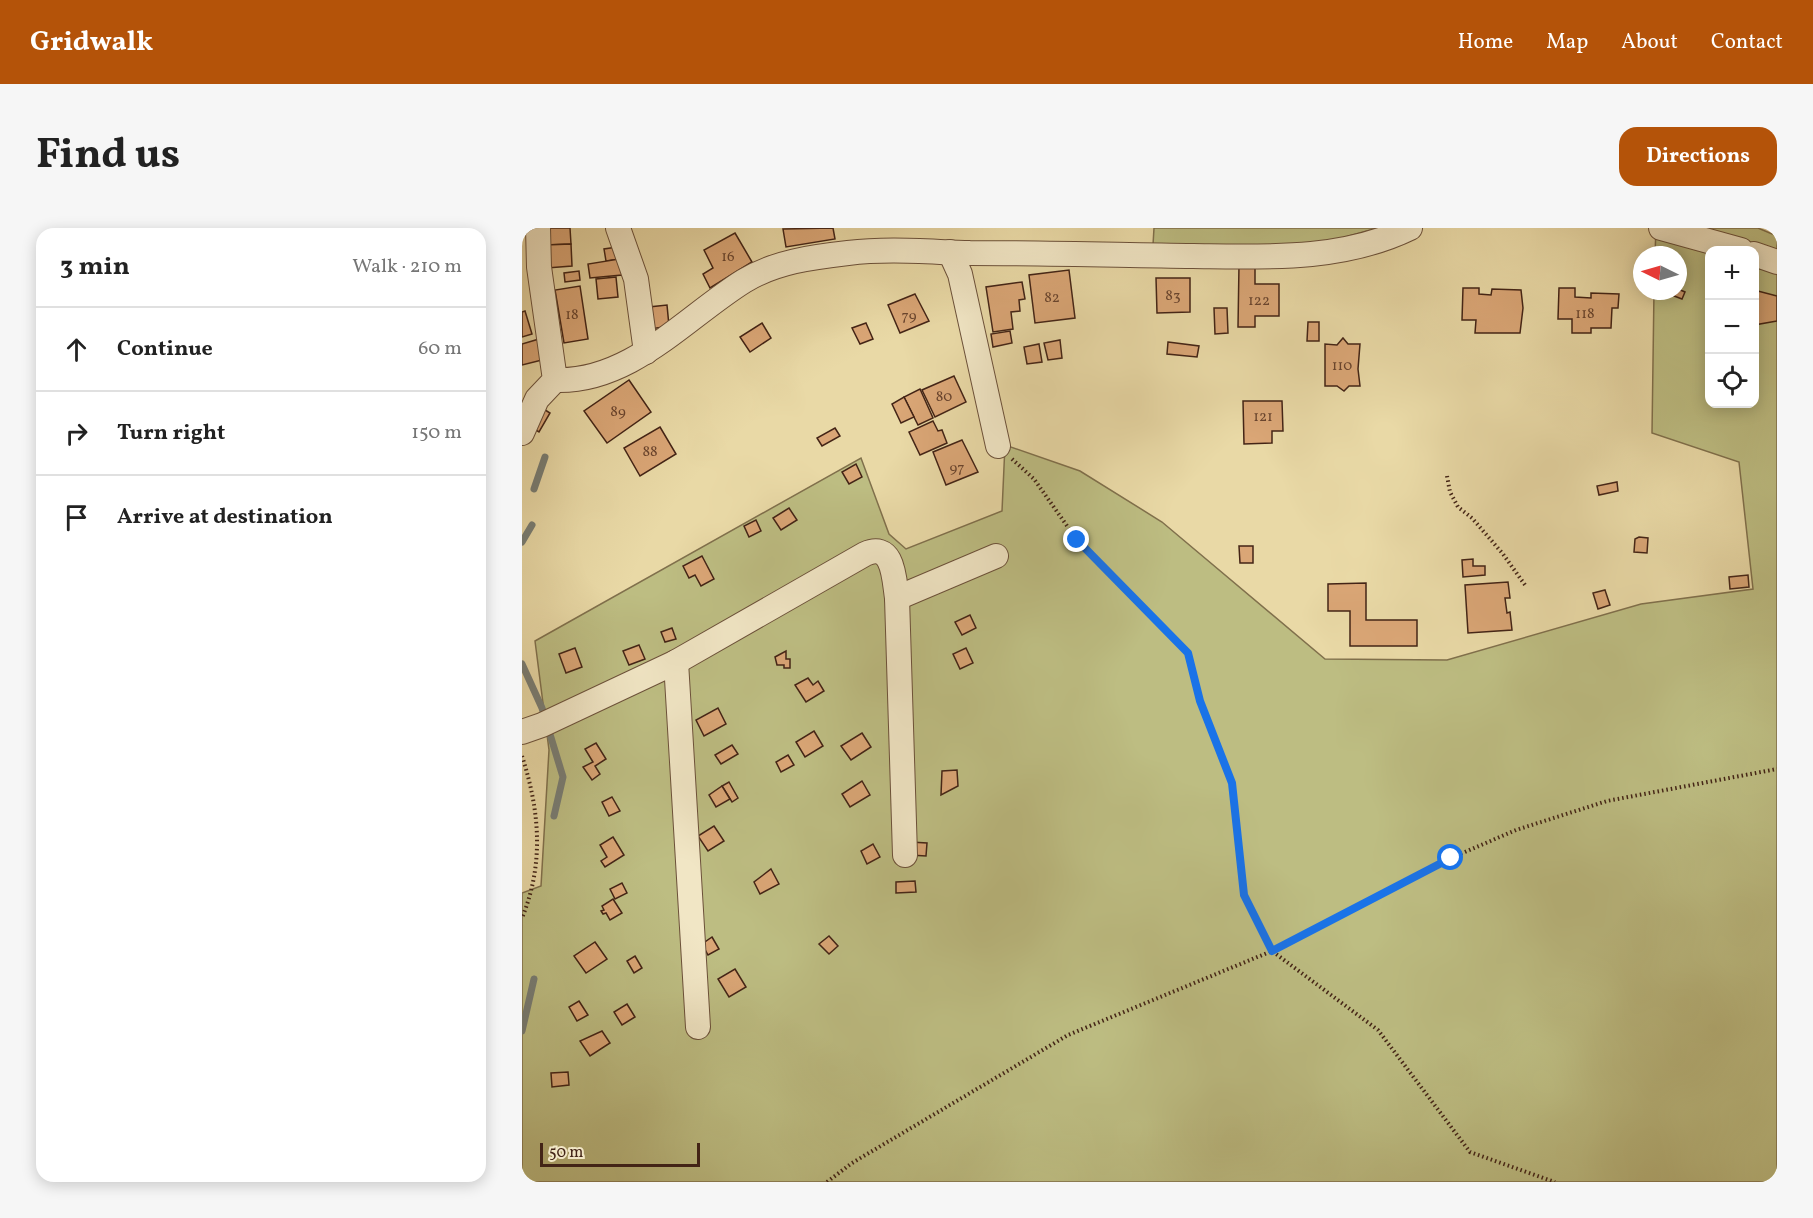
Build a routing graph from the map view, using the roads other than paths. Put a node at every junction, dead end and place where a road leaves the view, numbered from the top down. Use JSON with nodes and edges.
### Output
{"nodes":[{"id":1,"x":538,"y":228,"type":"edge"},
{"id":2,"x":618,"y":228,"type":"edge"},
{"id":3,"x":1410,"y":228,"type":"edge"},
{"id":4,"x":1661,"y":228,"type":"edge"},
{"id":5,"x":1726,"y":246,"type":"edge"},
{"id":6,"x":950,"y":252,"type":"junction"},
{"id":7,"x":1759,"y":255,"type":"edge"},
{"id":8,"x":1777,"y":262,"type":"edge"},
{"id":9,"x":646,"y":352,"type":"junction"},
{"id":10,"x":555,"y":380,"type":"junction"},
{"id":11,"x":522,"y":433,"type":"edge"},
{"id":12,"x":998,"y":446,"type":"road end"},
{"id":13,"x":996,"y":556,"type":"dead end"},
{"id":14,"x":897,"y":598,"type":"junction"},
{"id":15,"x":676,"y":662,"type":"junction"},
{"id":16,"x":522,"y":732,"type":"edge"},
{"id":17,"x":905,"y":855,"type":"dead end"},
{"id":18,"x":698,"y":1027,"type":"dead end"}],
"edges":[{"from":1,"to":10,"type":"street"},
{"from":2,"to":9,"type":"street"},
{"from":3,"to":6,"type":"street"},
{"from":4,"to":5,"type":"street"},
{"from":6,"to":9,"type":"street"},
{"from":6,"to":12,"type":"street"},
{"from":7,"to":8,"type":"street"},
{"from":9,"to":10,"type":"street"},
{"from":10,"to":11,"type":"street"},
{"from":13,"to":14,"type":"street"},
{"from":14,"to":15,"type":"street"},
{"from":14,"to":17,"type":"street"},
{"from":15,"to":16,"type":"street"},
{"from":15,"to":18,"type":"street"}]}
